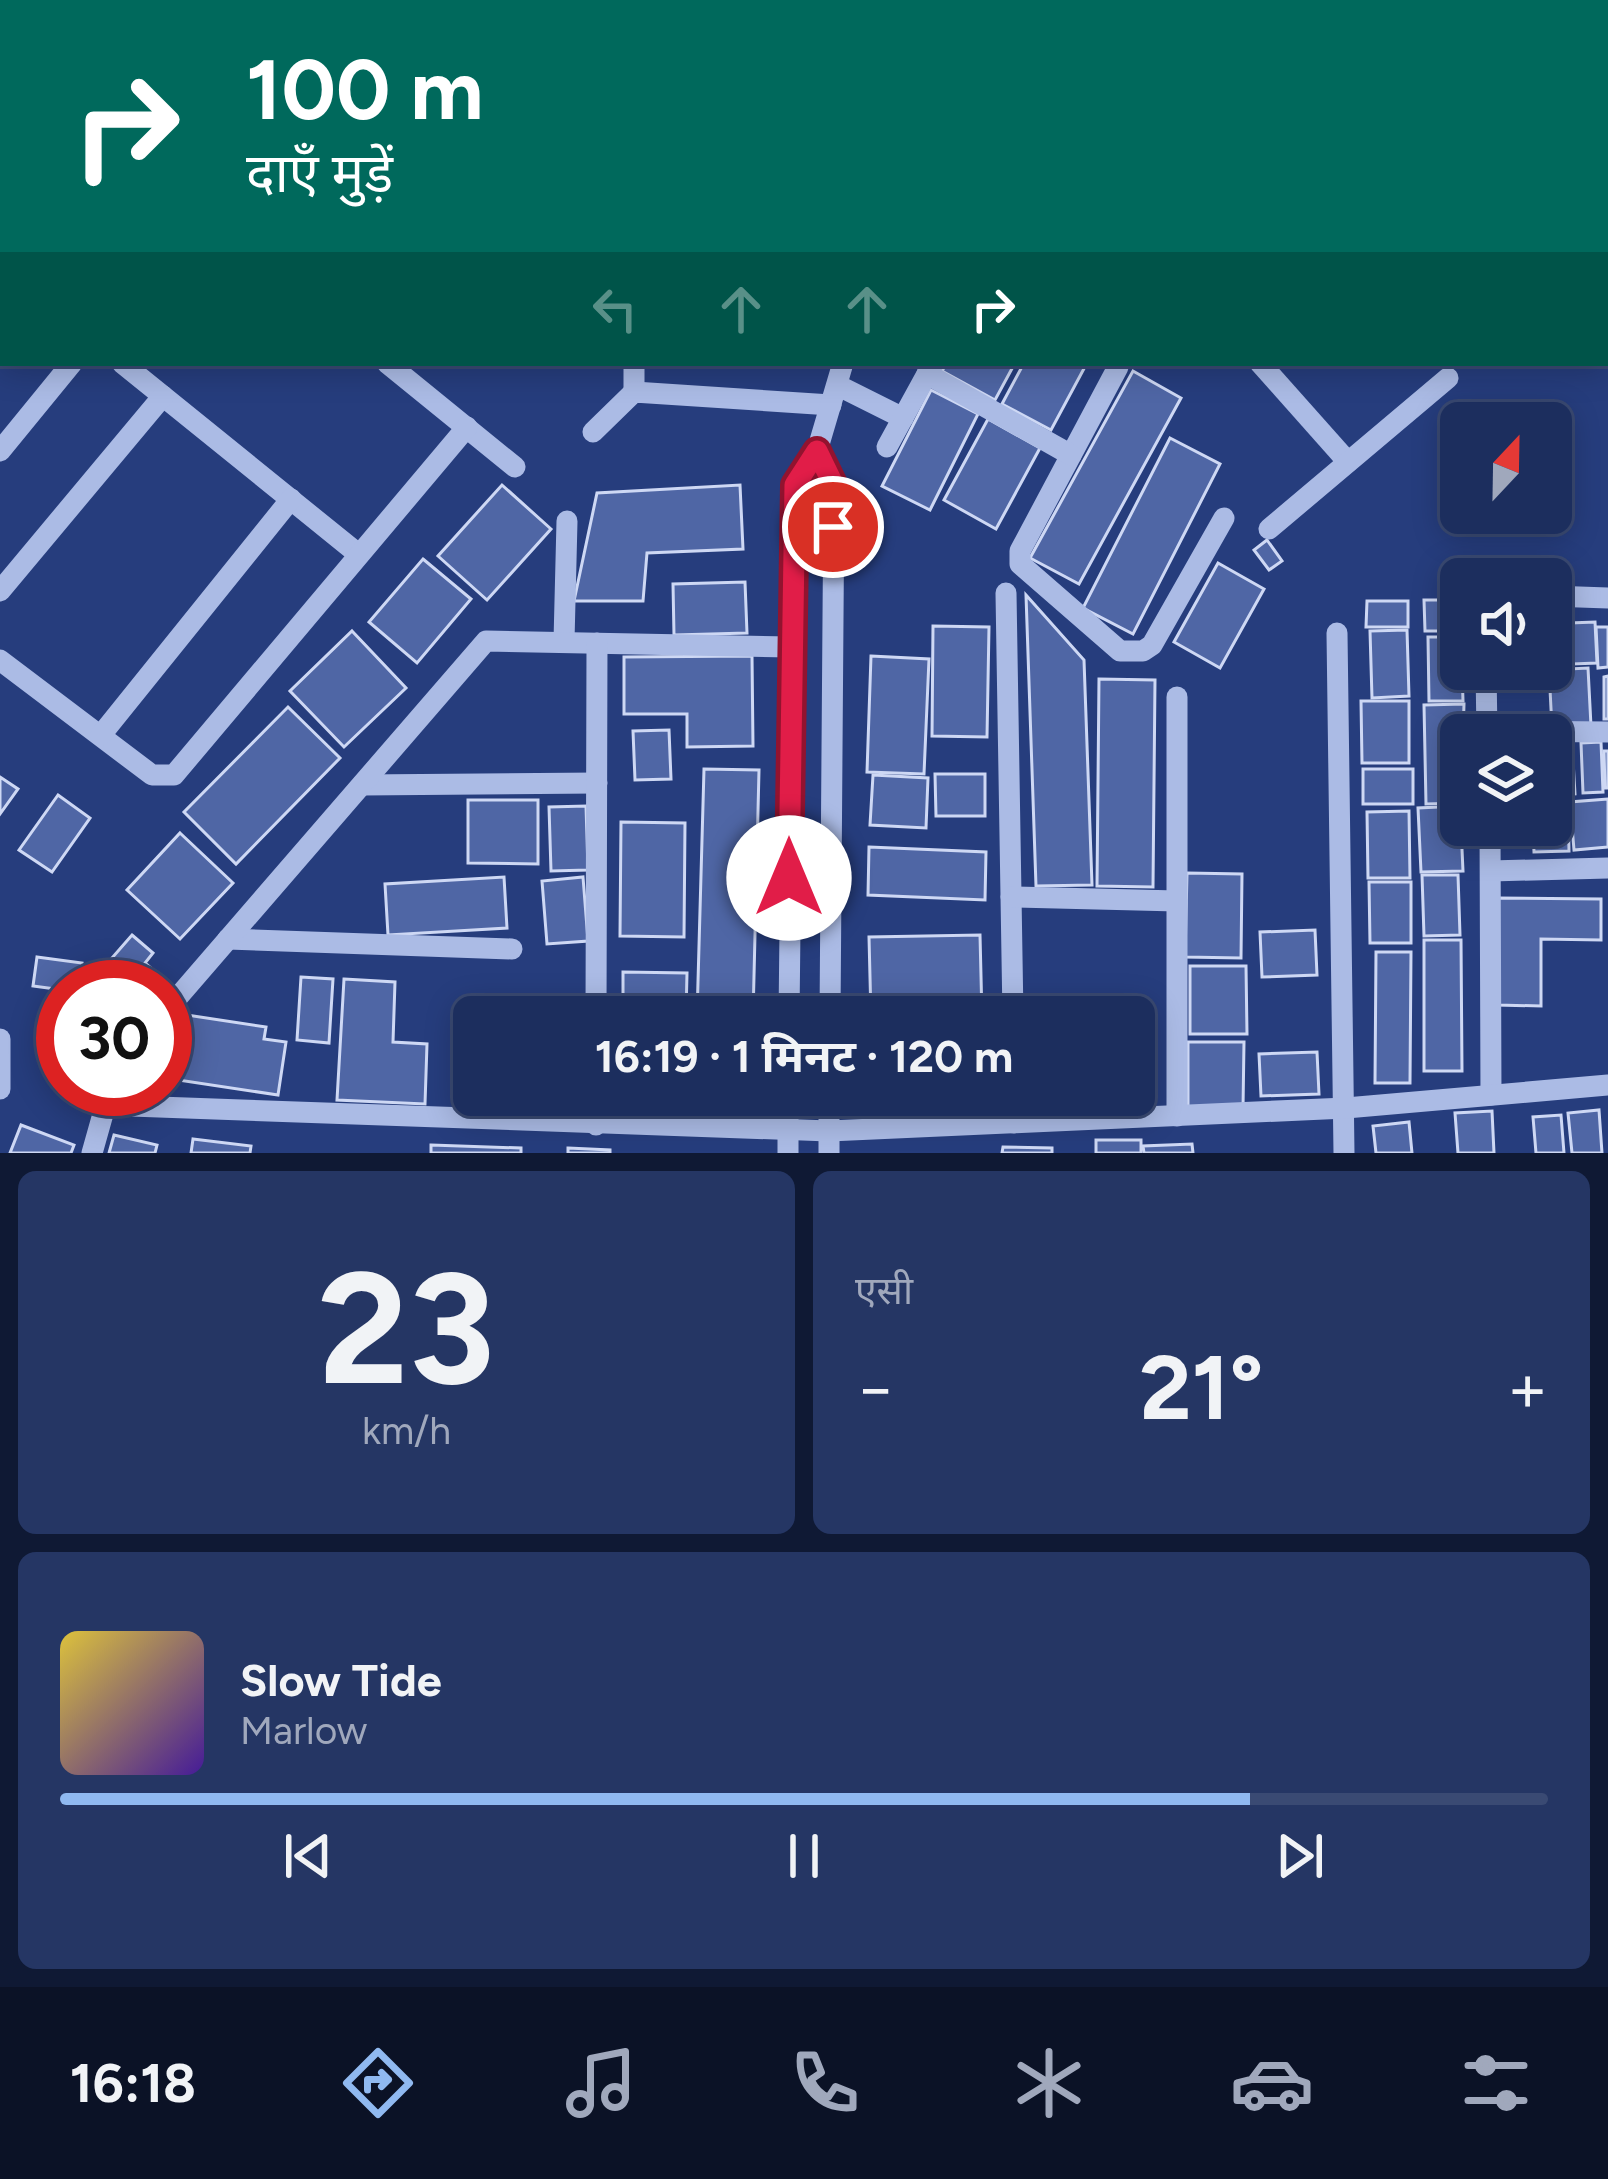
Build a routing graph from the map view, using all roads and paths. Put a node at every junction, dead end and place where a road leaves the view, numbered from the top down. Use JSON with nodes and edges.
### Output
{"nodes":[{"id":1,"x":70,"y":366,"type":"edge"},
{"id":2,"x":126,"y":366,"type":"edge"},
{"id":3,"x":391,"y":366,"type":"edge"},
{"id":4,"x":634,"y":366,"type":"edge"},
{"id":5,"x":1263,"y":366,"type":"edge"},
{"id":6,"x":1118,"y":368,"type":"dead end"},
{"id":7,"x":930,"y":369,"type":"edge"},
{"id":8,"x":1448,"y":378,"type":"dead end"},
{"id":9,"x":837,"y":384,"type":"edge"},
{"id":10,"x":634,"y":392,"type":"junction"},
{"id":11,"x":163,"y":396,"type":"junction"},
{"id":12,"x":902,"y":418,"type":"junction"},
{"id":13,"x":467,"y":427,"type":"junction"},
{"id":14,"x":593,"y":432,"type":"dead end"},
{"id":15,"x":886,"y":447,"type":"dead end"},
{"id":16,"x":0,"y":451,"type":"edge"},
{"id":17,"x":817,"y":451,"type":"junction"},
{"id":18,"x":1071,"y":455,"type":"junction"},
{"id":19,"x":1348,"y":462,"type":"junction"},
{"id":20,"x":515,"y":467,"type":"dead end"},
{"id":21,"x":291,"y":499,"type":"junction"},
{"id":22,"x":1224,"y":518,"type":"dead end"},
{"id":23,"x":567,"y":521,"type":"dead end"},
{"id":24,"x":1269,"y":529,"type":"dead end"},
{"id":25,"x":357,"y":553,"type":"junction"},
{"id":26,"x":0,"y":591,"type":"edge"},
{"id":27,"x":1006,"y":593,"type":"dead end"},
{"id":28,"x":1572,"y":597,"type":"edge"},
{"id":29,"x":1608,"y":598,"type":"edge"},
{"id":30,"x":1337,"y":633,"type":"dead end"},
{"id":31,"x":564,"y":641,"type":"junction"},
{"id":32,"x":597,"y":644,"type":"junction"},
{"id":33,"x":790,"y":647,"type":"junction"},
{"id":34,"x":0,"y":660,"type":"edge"},
{"id":35,"x":1177,"y":697,"type":"dead end"},
{"id":36,"x":1572,"y":732,"type":"edge"},
{"id":37,"x":1608,"y":732,"type":"edge"},
{"id":38,"x":101,"y":735,"type":"junction"},
{"id":39,"x":597,"y":783,"type":"junction"},
{"id":40,"x":362,"y":785,"type":"junction"},
{"id":41,"x":1490,"y":846,"type":"edge"},
{"id":42,"x":1608,"y":868,"type":"edge"},
{"id":43,"x":1491,"y":871,"type":"junction"},
{"id":44,"x":1011,"y":897,"type":"junction"},
{"id":45,"x":1177,"y":901,"type":"junction"},
{"id":46,"x":228,"y":939,"type":"junction"},
{"id":47,"x":512,"y":949,"type":"dead end"},
{"id":48,"x":192,"y":981,"type":"edge"},
{"id":49,"x":596,"y":996,"type":"edge"},
{"id":50,"x":789,"y":996,"type":"edge"},
{"id":51,"x":830,"y":996,"type":"edge"},
{"id":52,"x":1013,"y":996,"type":"edge"},
{"id":53,"x":0,"y":1039,"type":"edge"},
{"id":54,"x":1608,"y":1085,"type":"edge"},
{"id":55,"x":0,"y":1089,"type":"edge"},
{"id":56,"x":1491,"y":1095,"type":"junction"},
{"id":57,"x":192,"y":1102,"type":"edge"},
{"id":58,"x":1346,"y":1108,"type":"junction"},
{"id":59,"x":102,"y":1116,"type":"edge"},
{"id":60,"x":596,"y":1116,"type":"edge"},
{"id":61,"x":788,"y":1116,"type":"edge"},
{"id":62,"x":1014,"y":1116,"type":"edge"},
{"id":63,"x":1177,"y":1116,"type":"junction"},
{"id":64,"x":1014,"y":1123,"type":"junction"},
{"id":65,"x":596,"y":1125,"type":"junction"},
{"id":66,"x":788,"y":1130,"type":"junction"},
{"id":67,"x":829,"y":1142,"type":"edge"},
{"id":68,"x":92,"y":1153,"type":"edge"},
{"id":69,"x":788,"y":1153,"type":"edge"},
{"id":70,"x":1344,"y":1153,"type":"edge"}],
"edges":[{"from":1,"to":16,"type":"street"},
{"from":2,"to":11,"type":"street"},
{"from":3,"to":13,"type":"street"},
{"from":4,"to":10,"type":"street"},
{"from":5,"to":19,"type":"street"},
{"from":6,"to":18,"type":"street"},
{"from":7,"to":12,"type":"street"},
{"from":7,"to":18,"type":"street"},
{"from":8,"to":19,"type":"street"},
{"from":9,"to":10,"type":"street"},
{"from":9,"to":12,"type":"street"},
{"from":9,"to":17,"type":"street"},
{"from":10,"to":14,"type":"street"},
{"from":11,"to":21,"type":"street"},
{"from":11,"to":26,"type":"street"},
{"from":12,"to":15,"type":"street"},
{"from":13,"to":20,"type":"street"},
{"from":13,"to":25,"type":"street"},
{"from":17,"to":33,"type":"street"},
{"from":17,"to":51,"type":"street"},
{"from":18,"to":22,"type":"street"},
{"from":19,"to":24,"type":"street"},
{"from":21,"to":25,"type":"street"},
{"from":21,"to":38,"type":"street"},
{"from":23,"to":31,"type":"street"},
{"from":25,"to":38,"type":"street"},
{"from":27,"to":44,"type":"street"},
{"from":28,"to":29,"type":"street"},
{"from":30,"to":58,"type":"street"},
{"from":31,"to":32,"type":"street"},
{"from":31,"to":40,"type":"street"},
{"from":32,"to":33,"type":"street"},
{"from":32,"to":39,"type":"street"},
{"from":33,"to":50,"type":"street"},
{"from":34,"to":38,"type":"street"},
{"from":35,"to":45,"type":"street"},
{"from":36,"to":37,"type":"street"},
{"from":39,"to":40,"type":"street"},
{"from":39,"to":49,"type":"street"},
{"from":40,"to":46,"type":"street"},
{"from":41,"to":43,"type":"street"},
{"from":42,"to":43,"type":"street"},
{"from":43,"to":56,"type":"street"},
{"from":44,"to":45,"type":"street"},
{"from":44,"to":52,"type":"street"},
{"from":45,"to":63,"type":"street"},
{"from":46,"to":47,"type":"street"},
{"from":46,"to":48,"type":"street"},
{"from":53,"to":55,"type":"street"},
{"from":54,"to":56,"type":"street"},
{"from":56,"to":58,"type":"street"},
{"from":57,"to":65,"type":"street"},
{"from":58,"to":63,"type":"street"},
{"from":58,"to":70,"type":"street"},
{"from":59,"to":68,"type":"street"},
{"from":60,"to":65,"type":"street"},
{"from":61,"to":66,"type":"street"},
{"from":62,"to":64,"type":"street"},
{"from":63,"to":64,"type":"street"},
{"from":64,"to":67,"type":"street"},
{"from":65,"to":66,"type":"street"},
{"from":66,"to":67,"type":"street"},
{"from":66,"to":69,"type":"street"}]}
